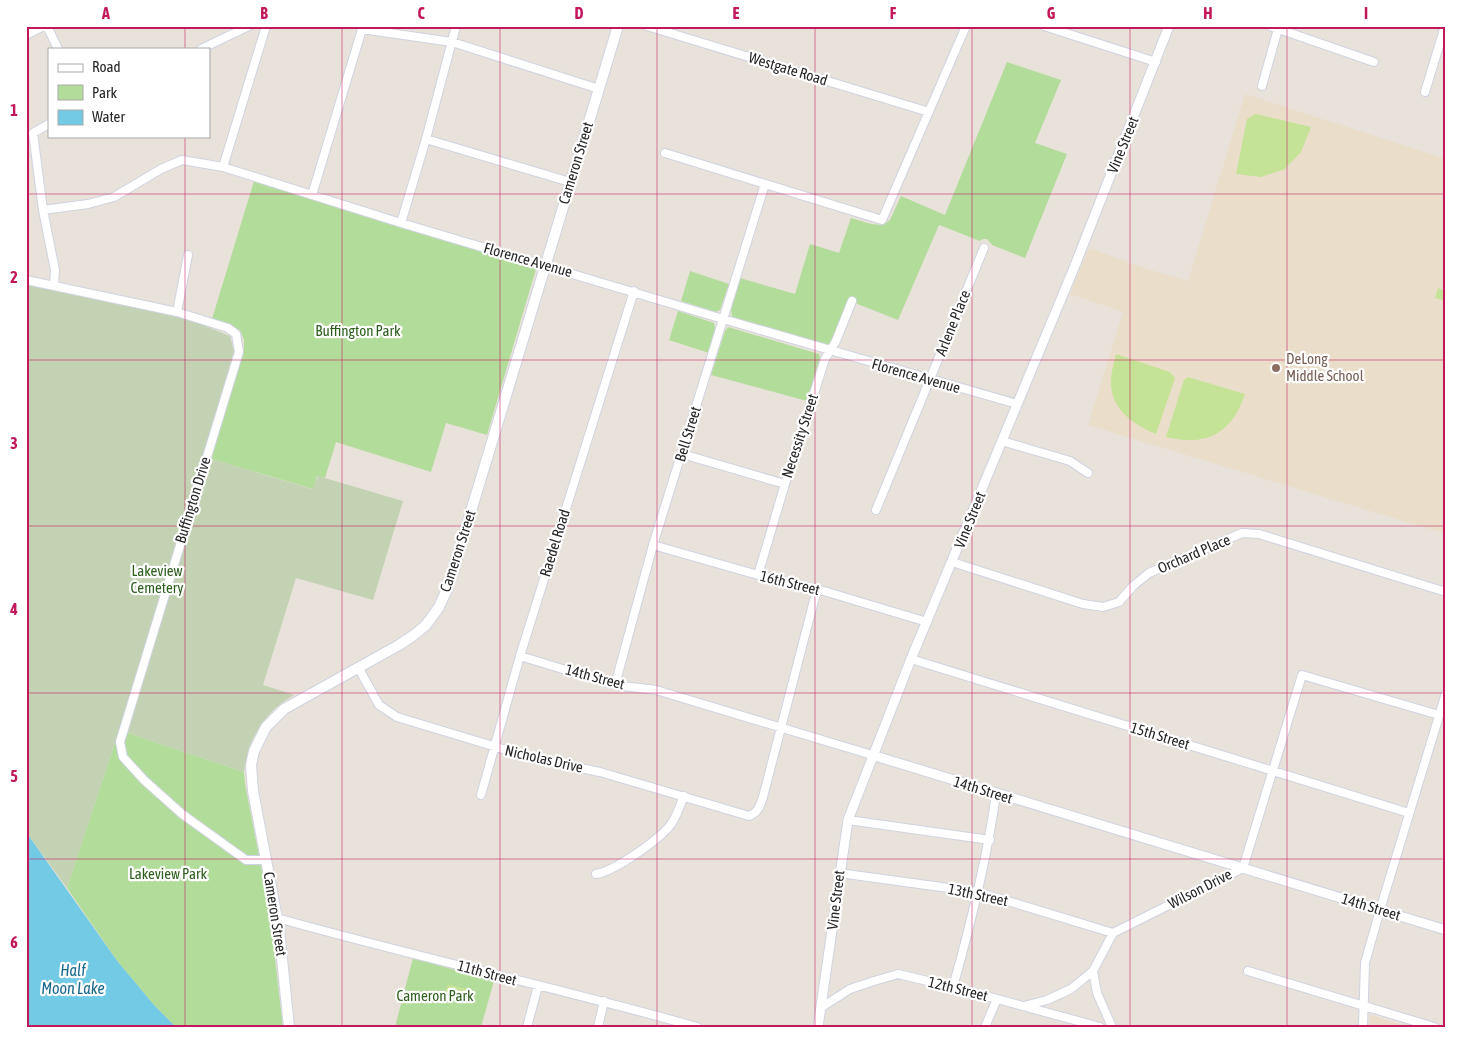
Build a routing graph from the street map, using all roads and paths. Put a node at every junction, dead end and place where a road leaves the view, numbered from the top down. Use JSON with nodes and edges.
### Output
{"nodes":[{"id":1,"x":46,"y":26,"type":"edge"},
{"id":2,"x":249,"y":26,"type":"edge"},
{"id":3,"x":266,"y":26,"type":"edge"},
{"id":4,"x":456,"y":26,"type":"edge"},
{"id":5,"x":618,"y":26,"type":"edge"},
{"id":6,"x":647,"y":26,"type":"edge"},
{"id":7,"x":966,"y":26,"type":"edge"},
{"id":8,"x":1044,"y":26,"type":"edge"},
{"id":9,"x":1169,"y":26,"type":"edge"},
{"id":10,"x":1270,"y":26,"type":"edge"},
{"id":11,"x":1445,"y":26,"type":"edge"},
{"id":12,"x":362,"y":27,"type":"edge"},
{"id":13,"x":1059,"y":28,"type":"edge"},
{"id":14,"x":1278,"y":29,"type":"junction"},
{"id":15,"x":26,"y":35,"type":"edge"},
{"id":16,"x":452,"y":42,"type":"junction"},
{"id":17,"x":57,"y":48,"type":"edge"},
{"id":18,"x":203,"y":48,"type":"edge"},
{"id":19,"x":1156,"y":62,"type":"junction"},
{"id":20,"x":1374,"y":62,"type":"dead end"},
{"id":21,"x":1262,"y":86,"type":"dead end"},
{"id":22,"x":599,"y":89,"type":"junction"},
{"id":23,"x":1425,"y":92,"type":"dead end"},
{"id":24,"x":929,"y":112,"type":"junction"},
{"id":25,"x":48,"y":125,"type":"edge"},
{"id":26,"x":426,"y":139,"type":"junction"},
{"id":27,"x":665,"y":154,"type":"dead end"},
{"id":28,"x":222,"y":167,"type":"junction"},
{"id":29,"x":570,"y":182,"type":"junction"},
{"id":30,"x":765,"y":184,"type":"junction"},
{"id":31,"x":312,"y":194,"type":"junction"},
{"id":32,"x":43,"y":210,"type":"junction"},
{"id":33,"x":401,"y":223,"type":"junction"},
{"id":34,"x":984,"y":248,"type":"dead end"},
{"id":35,"x":188,"y":255,"type":"dead end"},
{"id":36,"x":545,"y":265,"type":"junction"},
{"id":37,"x":26,"y":280,"type":"edge"},
{"id":38,"x":54,"y":285,"type":"junction"},
{"id":39,"x":634,"y":291,"type":"junction"},
{"id":40,"x":852,"y":301,"type":"dead end"},
{"id":41,"x":177,"y":312,"type":"junction"},
{"id":42,"x":723,"y":319,"type":"junction"},
{"id":43,"x":830,"y":350,"type":"junction"},
{"id":44,"x":929,"y":380,"type":"junction"},
{"id":45,"x":1017,"y":404,"type":"junction"},
{"id":46,"x":1002,"y":441,"type":"junction"},
{"id":47,"x":682,"y":454,"type":"junction"},
{"id":48,"x":1088,"y":474,"type":"dead end"},
{"id":49,"x":785,"y":484,"type":"junction"},
{"id":50,"x":876,"y":510,"type":"dead end"},
{"id":51,"x":653,"y":545,"type":"junction"},
{"id":52,"x":952,"y":562,"type":"junction"},
{"id":53,"x":758,"y":575,"type":"junction"},
{"id":54,"x":817,"y":589,"type":"junction"},
{"id":55,"x":1446,"y":592,"type":"edge"},
{"id":56,"x":927,"y":622,"type":"junction"},
{"id":57,"x":520,"y":656,"type":"junction"},
{"id":58,"x":911,"y":659,"type":"junction"},
{"id":59,"x":358,"y":667,"type":"junction"},
{"id":60,"x":614,"y":685,"type":"junction"},
{"id":61,"x":1446,"y":693,"type":"edge"},
{"id":62,"x":1439,"y":715,"type":"junction"},
{"id":63,"x":782,"y":727,"type":"junction"},
{"id":64,"x":495,"y":747,"type":"junction"},
{"id":65,"x":872,"y":755,"type":"junction"},
{"id":66,"x":1273,"y":771,"type":"junction"},
{"id":67,"x":996,"y":794,"type":"junction"},
{"id":68,"x":481,"y":795,"type":"dead end"},
{"id":69,"x":684,"y":796,"type":"junction"},
{"id":70,"x":1409,"y":813,"type":"junction"},
{"id":71,"x":848,"y":820,"type":"junction"},
{"id":72,"x":990,"y":840,"type":"junction"},
{"id":73,"x":267,"y":860,"type":"junction"},
{"id":74,"x":1243,"y":868,"type":"junction"},
{"id":75,"x":839,"y":873,"type":"junction"},
{"id":76,"x":596,"y":874,"type":"dead end"},
{"id":77,"x":978,"y":892,"type":"junction"},
{"id":78,"x":1380,"y":910,"type":"junction"},
{"id":79,"x":277,"y":918,"type":"junction"},
{"id":80,"x":1446,"y":930,"type":"edge"},
{"id":81,"x":1113,"y":933,"type":"junction"},
{"id":82,"x":1094,"y":971,"type":"junction"},
{"id":83,"x":1248,"y":971,"type":"dead end"},
{"id":84,"x":538,"y":986,"type":"junction"},
{"id":85,"x":952,"y":987,"type":"junction"},
{"id":86,"x":997,"y":999,"type":"junction"},
{"id":87,"x":604,"y":1001,"type":"junction"},
{"id":88,"x":1024,"y":1006,"type":"junction"},
{"id":89,"x":1363,"y":1006,"type":"junction"},
{"id":90,"x":822,"y":1007,"type":"junction"},
{"id":91,"x":289,"y":1027,"type":"edge"},
{"id":92,"x":527,"y":1027,"type":"edge"},
{"id":93,"x":598,"y":1027,"type":"edge"},
{"id":94,"x":697,"y":1027,"type":"edge"},
{"id":95,"x":818,"y":1027,"type":"edge"},
{"id":96,"x":985,"y":1027,"type":"edge"},
{"id":97,"x":1100,"y":1027,"type":"edge"},
{"id":98,"x":1112,"y":1027,"type":"edge"},
{"id":99,"x":1363,"y":1027,"type":"edge"},
{"id":100,"x":1434,"y":1027,"type":"edge"}],
"edges":[{"from":1,"to":15,"type":"street"},
{"from":1,"to":17,"type":"street"},
{"from":2,"to":18,"type":"street"},
{"from":3,"to":28,"type":"street"},
{"from":4,"to":16,"type":"street"},
{"from":5,"to":22,"type":"main road","name":"Cameron Street"},
{"from":6,"to":24,"type":"street","name":"Westgate Road"},
{"from":7,"to":24,"type":"street"},
{"from":8,"to":13,"type":"street"},
{"from":9,"to":19,"type":"street","name":"Vine Street"},
{"from":10,"to":14,"type":"street"},
{"from":11,"to":23,"type":"street"},
{"from":12,"to":16,"type":"street"},
{"from":12,"to":31,"type":"street"},
{"from":13,"to":19,"type":"street"},
{"from":14,"to":20,"type":"street"},
{"from":14,"to":21,"type":"street"},
{"from":16,"to":22,"type":"street"},
{"from":16,"to":26,"type":"street"},
{"from":19,"to":45,"type":"street","name":"Vine Street"},
{"from":22,"to":29,"type":"main road","name":"Cameron Street"},
{"from":24,"to":30,"type":"street"},
{"from":25,"to":32,"type":"street"},
{"from":26,"to":29,"type":"street"},
{"from":26,"to":33,"type":"street"},
{"from":27,"to":30,"type":"street"},
{"from":28,"to":31,"type":"street","name":"Florence Avenue"},
{"from":28,"to":32,"type":"street","name":"Florence Avenue"},
{"from":29,"to":36,"type":"main road","name":"Cameron Street"},
{"from":30,"to":42,"type":"street","name":"Bell Street"},
{"from":31,"to":33,"type":"street","name":"Florence Avenue"},
{"from":32,"to":38,"type":"street"},
{"from":33,"to":36,"type":"street","name":"Florence Avenue"},
{"from":34,"to":44,"type":"street","name":"Arlene Place"},
{"from":35,"to":41,"type":"street"},
{"from":36,"to":39,"type":"street","name":"Florence Avenue"},
{"from":36,"to":59,"type":"main road","name":"Cameron Street"},
{"from":37,"to":38,"type":"street","name":"Buffington Drive"},
{"from":38,"to":41,"type":"street","name":"Buffington Drive"},
{"from":39,"to":42,"type":"street","name":"Florence Avenue"},
{"from":39,"to":57,"type":"street","name":"Raedel Road"},
{"from":40,"to":43,"type":"street","name":"Necessity Street"},
{"from":41,"to":73,"type":"street","name":"Buffington Drive"},
{"from":42,"to":43,"type":"street","name":"Florence Avenue"},
{"from":42,"to":47,"type":"street","name":"Bell Street"},
{"from":43,"to":44,"type":"street","name":"Florence Avenue"},
{"from":43,"to":49,"type":"street","name":"Necessity Street"},
{"from":44,"to":45,"type":"street","name":"Florence Avenue"},
{"from":44,"to":50,"type":"street","name":"Arlene Place"},
{"from":45,"to":46,"type":"street","name":"Vine Street"},
{"from":46,"to":48,"type":"street"},
{"from":46,"to":52,"type":"street","name":"Vine Street"},
{"from":47,"to":49,"type":"street"},
{"from":47,"to":51,"type":"street","name":"Bell Street"},
{"from":49,"to":53,"type":"street","name":"Necessity Street"},
{"from":51,"to":53,"type":"street","name":"16th Street"},
{"from":51,"to":60,"type":"street","name":"Bell Street"},
{"from":52,"to":55,"type":"street","name":"Orchard Place"},
{"from":52,"to":56,"type":"street","name":"Vine Street"},
{"from":53,"to":54,"type":"street","name":"16th Street"},
{"from":54,"to":56,"type":"street","name":"16th Street"},
{"from":54,"to":63,"type":"street"},
{"from":56,"to":58,"type":"street","name":"Vine Street"},
{"from":57,"to":60,"type":"street","name":"14th Street"},
{"from":57,"to":64,"type":"street","name":"Raedel Road"},
{"from":58,"to":65,"type":"street","name":"Vine Street"},
{"from":58,"to":66,"type":"street","name":"15th Street"},
{"from":59,"to":64,"type":"street","name":"Nicholas Drive"},
{"from":59,"to":73,"type":"main road","name":"Cameron Street"},
{"from":60,"to":63,"type":"street","name":"14th Street"},
{"from":61,"to":62,"type":"street"},
{"from":62,"to":66,"type":"street","name":"Wilson Drive"},
{"from":62,"to":70,"type":"street"},
{"from":63,"to":65,"type":"street","name":"14th Street"},
{"from":63,"to":69,"type":"street","name":"Nicholas Drive"},
{"from":64,"to":68,"type":"street","name":"Raedel Road"},
{"from":64,"to":69,"type":"street","name":"Nicholas Drive"},
{"from":65,"to":67,"type":"street","name":"14th Street"},
{"from":65,"to":71,"type":"street","name":"Vine Street"},
{"from":66,"to":70,"type":"street","name":"15th Street"},
{"from":66,"to":74,"type":"street","name":"Wilson Drive"},
{"from":67,"to":72,"type":"street"},
{"from":67,"to":74,"type":"street","name":"14th Street"},
{"from":69,"to":76,"type":"street"},
{"from":70,"to":78,"type":"street"},
{"from":71,"to":72,"type":"street"},
{"from":71,"to":75,"type":"street","name":"Vine Street"},
{"from":72,"to":77,"type":"street"},
{"from":73,"to":79,"type":"main road","name":"Cameron Street"},
{"from":74,"to":78,"type":"street","name":"14th Street"},
{"from":74,"to":81,"type":"street","name":"Wilson Drive"},
{"from":75,"to":77,"type":"street","name":"13th Street"},
{"from":75,"to":90,"type":"street","name":"Vine Street"},
{"from":77,"to":81,"type":"street","name":"13th Street"},
{"from":77,"to":85,"type":"street"},
{"from":78,"to":80,"type":"street","name":"14th Street"},
{"from":78,"to":89,"type":"street"},
{"from":79,"to":84,"type":"street","name":"11th Street"},
{"from":79,"to":91,"type":"main road","name":"Cameron Street"},
{"from":81,"to":82,"type":"street"},
{"from":82,"to":88,"type":"street"},
{"from":82,"to":98,"type":"street"},
{"from":83,"to":89,"type":"street"},
{"from":84,"to":87,"type":"street","name":"11th Street"},
{"from":84,"to":92,"type":"street"},
{"from":85,"to":86,"type":"street","name":"12th Street"},
{"from":85,"to":90,"type":"street","name":"12th Street"},
{"from":86,"to":88,"type":"street","name":"12th Street"},
{"from":86,"to":96,"type":"street"},
{"from":87,"to":93,"type":"street"},
{"from":87,"to":94,"type":"street","name":"11th Street"},
{"from":88,"to":97,"type":"street","name":"12th Street"},
{"from":89,"to":99,"type":"street"},
{"from":89,"to":100,"type":"street"},
{"from":90,"to":95,"type":"street","name":"Vine Street"}]}
